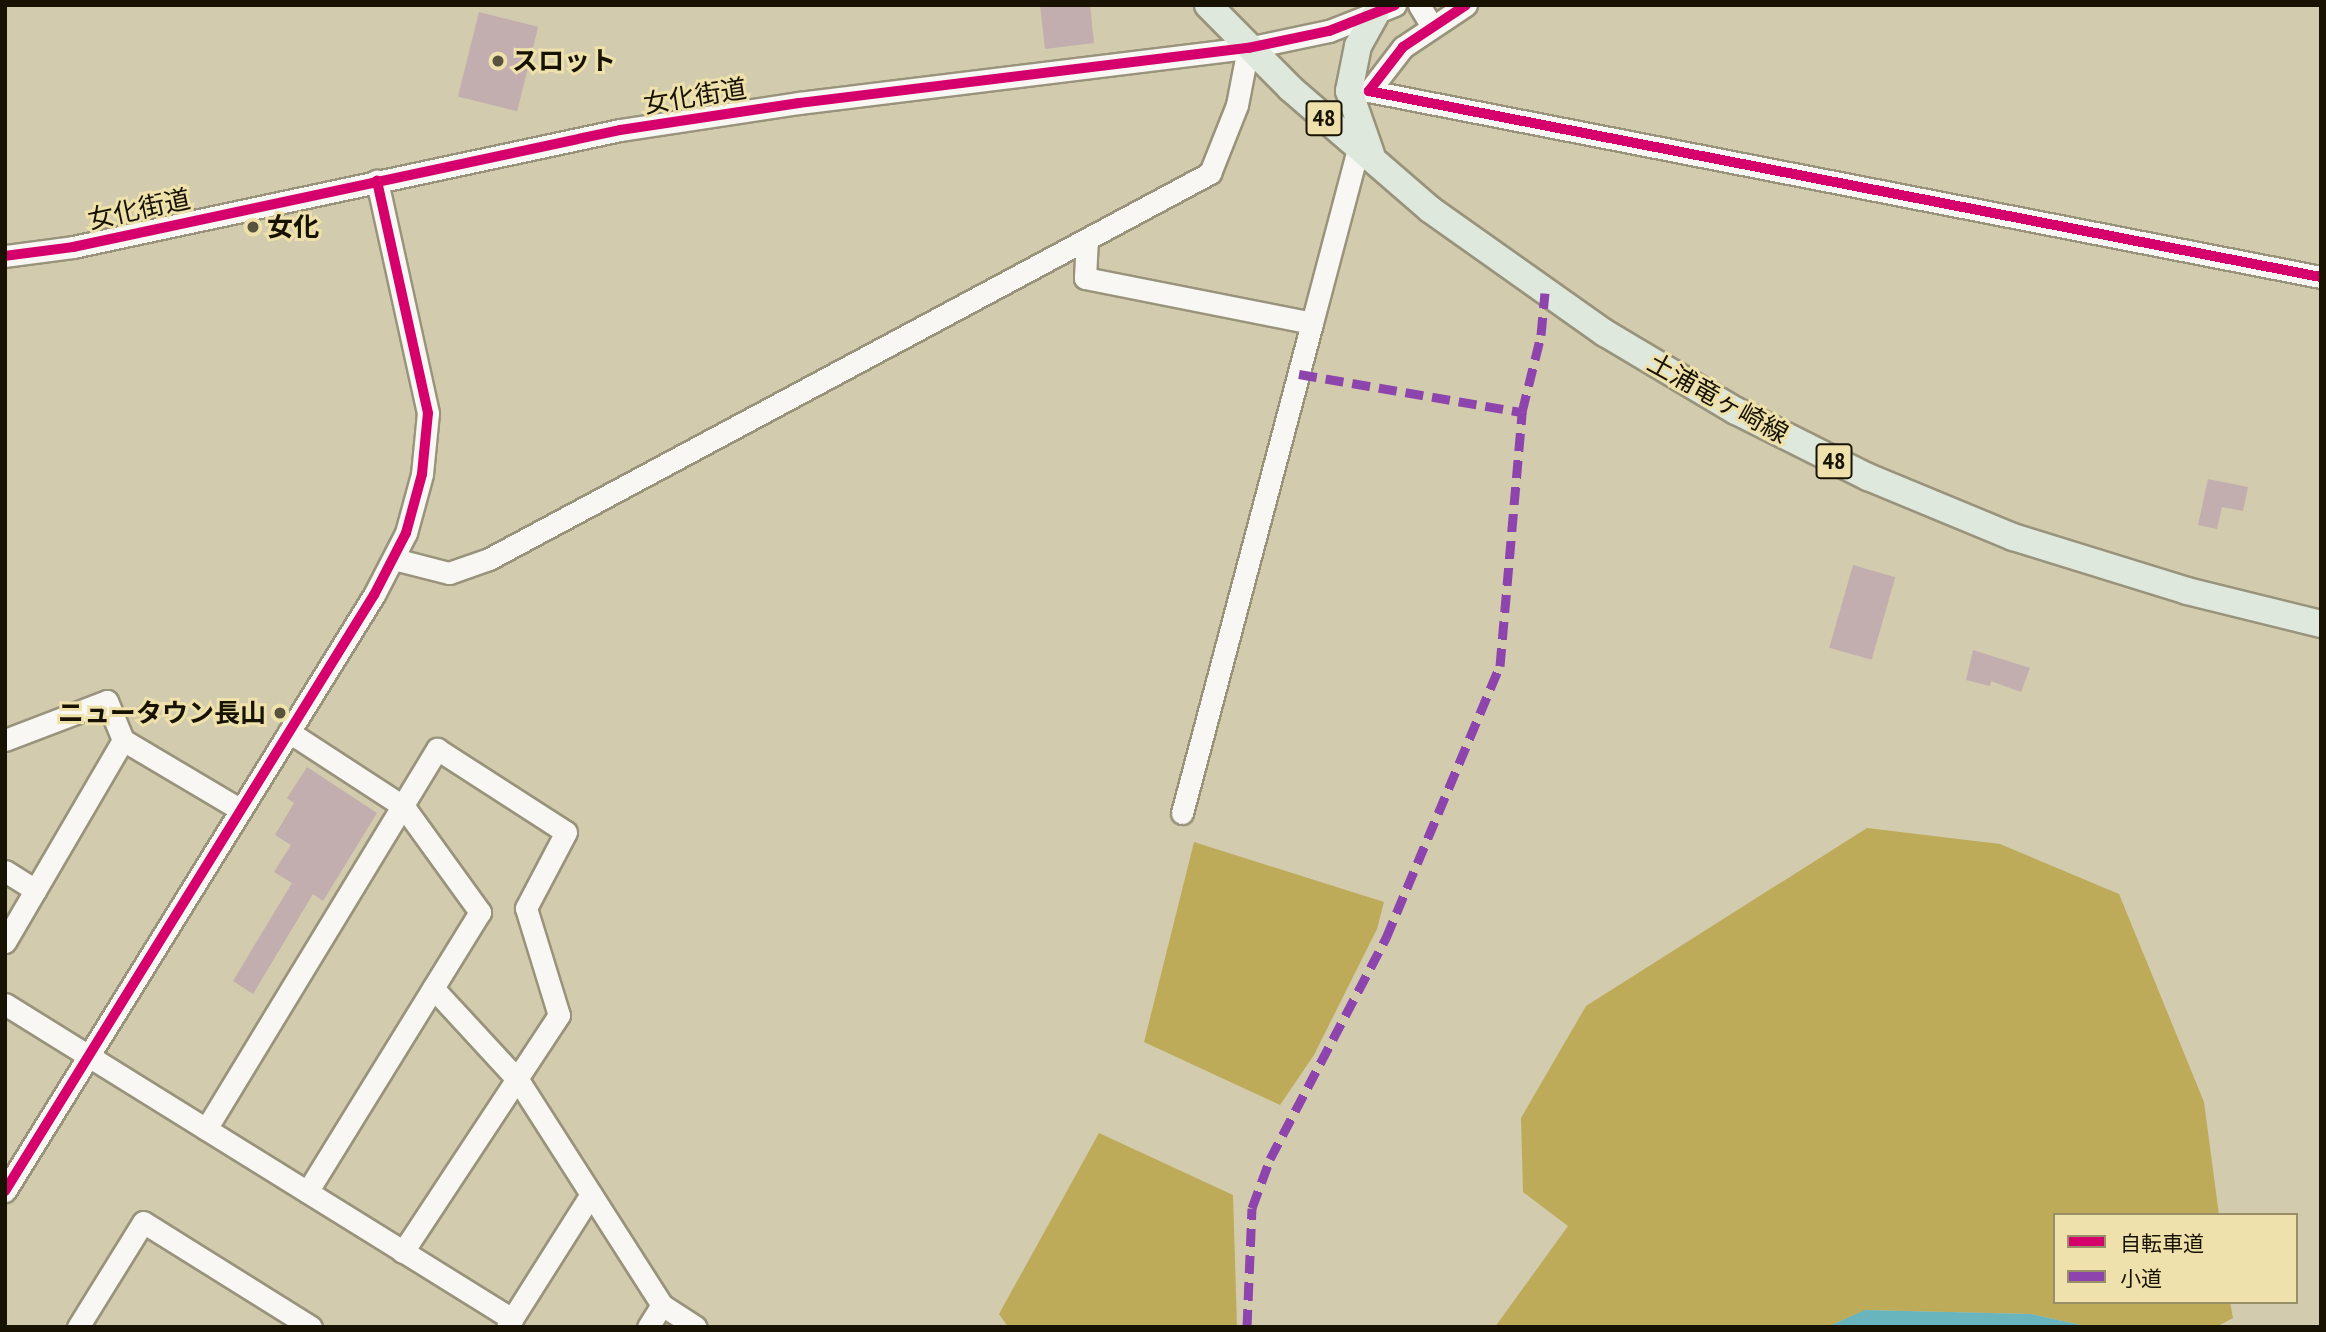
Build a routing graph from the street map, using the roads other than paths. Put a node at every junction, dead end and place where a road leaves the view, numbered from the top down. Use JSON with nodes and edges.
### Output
{"nodes":[{"id":1,"x":1208,"y":5,"type":"edge"},
{"id":2,"x":1419,"y":5,"type":"edge"},
{"id":3,"x":1466,"y":5,"type":"edge"},
{"id":4,"x":1385,"y":10,"type":"edge"},
{"id":5,"x":1431,"y":25,"type":"junction"},
{"id":6,"x":1248,"y":48,"type":"junction"},
{"id":7,"x":1368,"y":158,"type":"junction"},
{"id":8,"x":377,"y":181,"type":"junction"},
{"id":9,"x":1087,"y":239,"type":"junction"},
{"id":10,"x":5,"y":256,"type":"edge"},
{"id":11,"x":2321,"y":277,"type":"edge"},
{"id":12,"x":1312,"y":323,"type":"junction"},
{"id":13,"x":394,"y":559,"type":"junction"},
{"id":14,"x":2321,"y":624,"type":"edge"},
{"id":15,"x":289,"y":733,"type":"junction"},
{"id":16,"x":5,"y":740,"type":"edge"},
{"id":17,"x":123,"y":740,"type":"junction"},
{"id":18,"x":404,"y":807,"type":"junction"},
{"id":19,"x":241,"y":810,"type":"junction"},
{"id":20,"x":1182,"y":813,"type":"dead end"},
{"id":21,"x":5,"y":871,"type":"edge"},
{"id":22,"x":36,"y":890,"type":"junction"},
{"id":23,"x":5,"y":942,"type":"edge"},
{"id":24,"x":433,"y":988,"type":"junction"},
{"id":25,"x":5,"y":1004,"type":"edge"},
{"id":26,"x":90,"y":1056,"type":"junction"},
{"id":27,"x":518,"y":1080,"type":"junction"},
{"id":28,"x":206,"y":1129,"type":"junction"},
{"id":29,"x":5,"y":1191,"type":"edge"},
{"id":30,"x":307,"y":1192,"type":"junction"},
{"id":31,"x":591,"y":1194,"type":"junction"},
{"id":32,"x":403,"y":1252,"type":"junction"},
{"id":33,"x":662,"y":1305,"type":"junction"},
{"id":34,"x":510,"y":1323,"type":"edge"},
{"id":35,"x":82,"y":1325,"type":"edge"},
{"id":36,"x":311,"y":1327,"type":"edge"},
{"id":37,"x":648,"y":1327,"type":"edge"},
{"id":38,"x":696,"y":1327,"type":"edge"}],
"edges":[{"from":1,"to":6,"type":"main road","name":"土浦竜ヶ崎線","number":"48"},
{"from":2,"to":5,"type":"street"},
{"from":3,"to":5,"type":"street"},
{"from":4,"to":6,"type":"street","name":"女化街道"},
{"from":4,"to":7,"type":"main road"},
{"from":5,"to":11,"type":"street"},
{"from":6,"to":7,"type":"main road","name":"土浦竜ヶ崎線","number":"48"},
{"from":6,"to":8,"type":"street","name":"女化街道"},
{"from":6,"to":9,"type":"street"},
{"from":7,"to":12,"type":"street"},
{"from":7,"to":14,"type":"main road","name":"土浦竜ヶ崎線","number":"48"},
{"from":8,"to":10,"type":"street","name":"女化街道"},
{"from":8,"to":13,"type":"street"},
{"from":9,"to":12,"type":"street"},
{"from":9,"to":13,"type":"street"},
{"from":12,"to":20,"type":"street"},
{"from":13,"to":15,"type":"street"},
{"from":15,"to":18,"type":"street"},
{"from":15,"to":19,"type":"street"},
{"from":16,"to":17,"type":"street"},
{"from":17,"to":19,"type":"street"},
{"from":17,"to":22,"type":"street"},
{"from":18,"to":24,"type":"street"},
{"from":18,"to":27,"type":"street"},
{"from":18,"to":28,"type":"street"},
{"from":19,"to":26,"type":"street"},
{"from":21,"to":22,"type":"street"},
{"from":22,"to":23,"type":"street"},
{"from":24,"to":27,"type":"street"},
{"from":24,"to":30,"type":"street"},
{"from":25,"to":26,"type":"street"},
{"from":26,"to":28,"type":"street"},
{"from":26,"to":29,"type":"street"},
{"from":27,"to":31,"type":"street"},
{"from":27,"to":32,"type":"street"},
{"from":28,"to":30,"type":"street"},
{"from":30,"to":32,"type":"street"},
{"from":31,"to":33,"type":"street"},
{"from":31,"to":34,"type":"street"},
{"from":32,"to":34,"type":"street"},
{"from":33,"to":37,"type":"street"},
{"from":33,"to":38,"type":"street"},
{"from":35,"to":36,"type":"street"}]}
